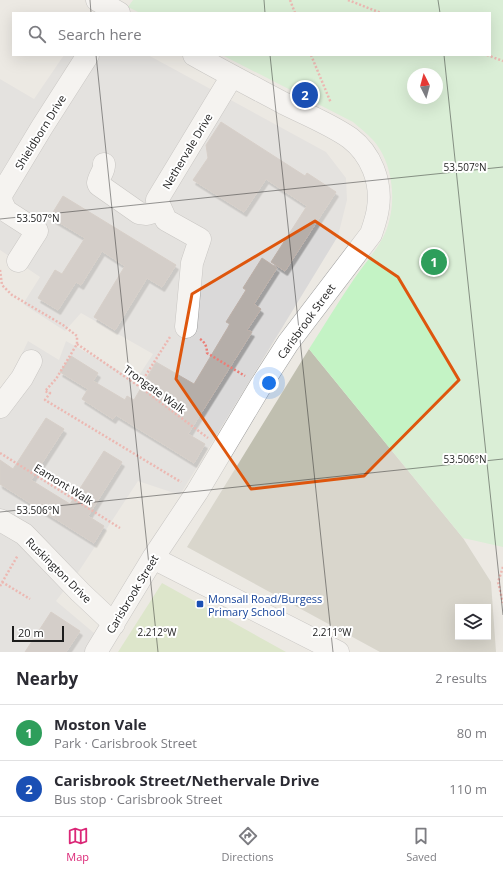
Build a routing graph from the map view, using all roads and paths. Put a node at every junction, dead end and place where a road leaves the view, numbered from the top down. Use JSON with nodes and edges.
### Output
{"nodes":[{"id":1,"x":97,"y":0,"type":"edge"},
{"id":2,"x":290,"y":0,"type":"edge"},
{"id":3,"x":348,"y":0,"type":"edge"},
{"id":4,"x":118,"y":9,"type":"edge"},
{"id":5,"x":295,"y":12,"type":"edge"},
{"id":6,"x":378,"y":12,"type":"edge"},
{"id":7,"x":87,"y":56,"type":"edge"},
{"id":8,"x":196,"y":56,"type":"edge"},
{"id":9,"x":312,"y":56,"type":"edge"},
{"id":10,"x":489,"y":56,"type":"edge"},
{"id":11,"x":503,"y":62,"type":"edge"},
{"id":12,"x":232,"y":76,"type":"junction"},
{"id":13,"x":333,"y":128,"type":"junction"},
{"id":14,"x":104,"y":164,"type":"dead end"},
{"id":15,"x":161,"y":210,"type":"junction"},
{"id":16,"x":9,"y":264,"type":"edge"},
{"id":17,"x":186,"y":327,"type":"junction"},
{"id":18,"x":77,"y":344,"type":"junction"},
{"id":19,"x":31,"y":361,"type":"dead end"},
{"id":20,"x":261,"y":385,"type":"junction"},
{"id":21,"x":139,"y":386,"type":"junction"},
{"id":22,"x":0,"y":407,"type":"edge"},
{"id":23,"x":223,"y":449,"type":"junction"},
{"id":24,"x":0,"y":453,"type":"edge"},
{"id":25,"x":197,"y":492,"type":"junction"},
{"id":26,"x":0,"y":520,"type":"edge"},
{"id":27,"x":120,"y":528,"type":"dead end"},
{"id":28,"x":28,"y":538,"type":"junction"},
{"id":29,"x":153,"y":558,"type":"junction"},
{"id":30,"x":503,"y":567,"type":"edge"},
{"id":31,"x":2,"y":582,"type":"junction"},
{"id":32,"x":0,"y":586,"type":"edge"},
{"id":33,"x":30,"y":599,"type":"dead end"},
{"id":34,"x":503,"y":604,"type":"edge"},
{"id":35,"x":114,"y":624,"type":"junction"},
{"id":36,"x":96,"y":652,"type":"edge"},
{"id":37,"x":338,"y":652,"type":"edge"}],
"edges":[{"from":1,"to":4,"type":"street"},
{"from":2,"to":5,"type":"path"},
{"from":3,"to":6,"type":"path"},
{"from":7,"to":16,"type":"street","name":"Shieldborn Drive"},
{"from":8,"to":12,"type":"street","name":"Carisbrook Street"},
{"from":9,"to":13,"type":"path"},
{"from":10,"to":11,"type":"path"},
{"from":12,"to":13,"type":"street","name":"Carisbrook Street"},
{"from":12,"to":15,"type":"street","name":"Nethervale Drive"},
{"from":13,"to":20,"type":"street","name":"Carisbrook Street"},
{"from":14,"to":15,"type":"street"},
{"from":15,"to":17,"type":"street"},
{"from":16,"to":18,"type":"path"},
{"from":17,"to":20,"type":"path"},
{"from":17,"to":21,"type":"path"},
{"from":18,"to":21,"type":"path","name":"Trongate Walk"},
{"from":18,"to":25,"type":"path"},
{"from":19,"to":22,"type":"street"},
{"from":20,"to":23,"type":"street","name":"Carisbrook Street"},
{"from":21,"to":23,"type":"path","name":"Trongate Walk"},
{"from":23,"to":25,"type":"street","name":"Carisbrook Street"},
{"from":24,"to":27,"type":"path","name":"Eamont Walk"},
{"from":25,"to":29,"type":"street","name":"Carisbrook Street"},
{"from":26,"to":28,"type":"street","name":"Ruskington Drive"},
{"from":28,"to":31,"type":"path"},
{"from":28,"to":35,"type":"street","name":"Ruskington Drive"},
{"from":29,"to":35,"type":"street","name":"Carisbrook Street"},
{"from":29,"to":37,"type":"street"},
{"from":30,"to":34,"type":"path"},
{"from":31,"to":32,"type":"path"},
{"from":31,"to":33,"type":"path"},
{"from":35,"to":36,"type":"street","name":"Carisbrook Street"}]}
